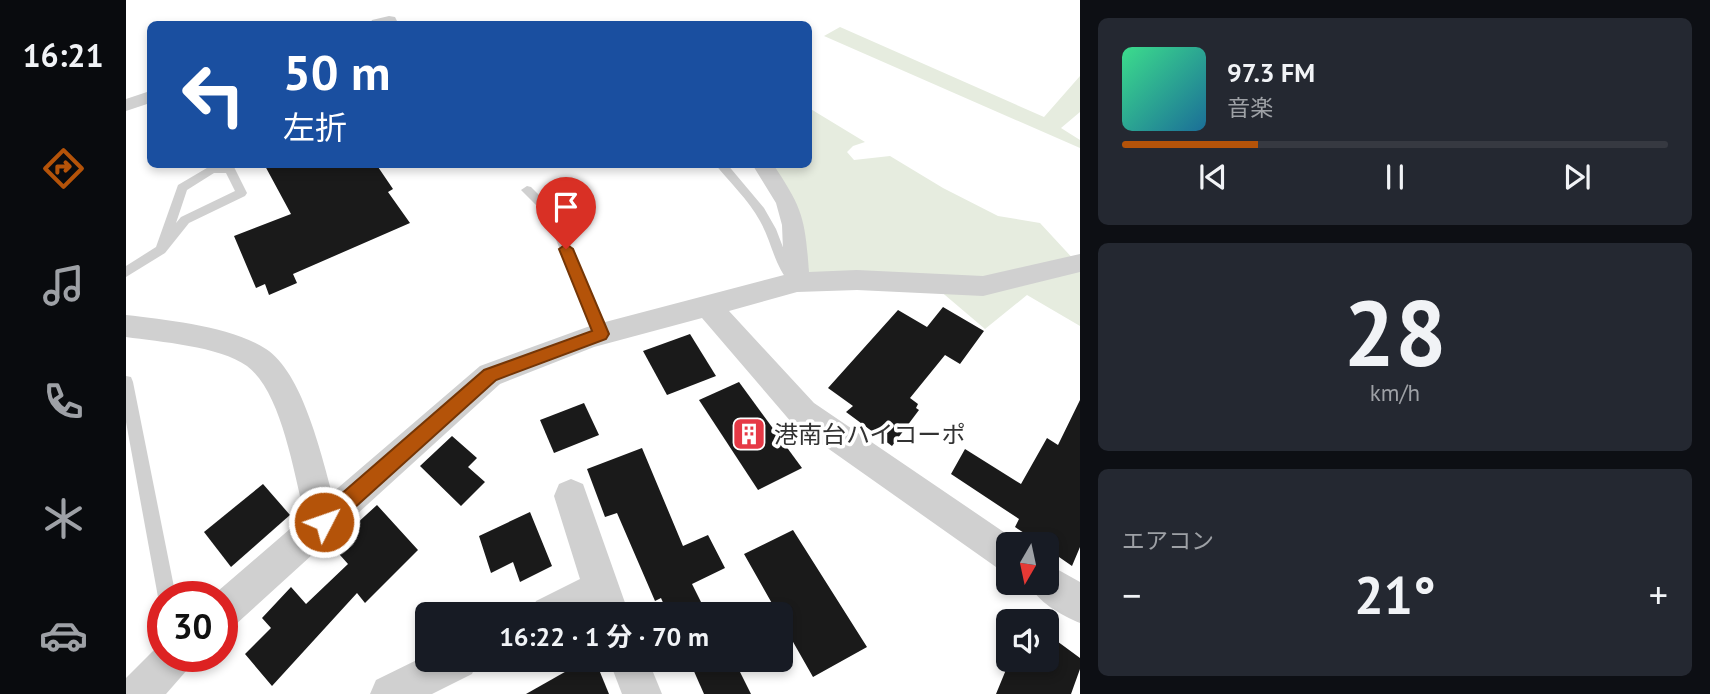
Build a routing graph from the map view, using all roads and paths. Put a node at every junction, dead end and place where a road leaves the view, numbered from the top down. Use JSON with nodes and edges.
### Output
{"nodes":[{"id":1,"x":147,"y":98,"type":"edge"},
{"id":2,"x":126,"y":105,"type":"edge"},
{"id":3,"x":724,"y":168,"type":"edge"},
{"id":4,"x":765,"y":168,"type":"edge"},
{"id":5,"x":527,"y":190,"type":"dead end"},
{"id":6,"x":161,"y":250,"type":"junction"},
{"id":7,"x":1080,"y":263,"type":"edge"},
{"id":8,"x":126,"y":272,"type":"edge"},
{"id":9,"x":797,"y":282,"type":"junction"},
{"id":10,"x":709,"y":307,"type":"junction"},
{"id":11,"x":126,"y":327,"type":"edge"},
{"id":12,"x":601,"y":334,"type":"junction"},
{"id":13,"x":126,"y":382,"type":"edge"},
{"id":14,"x":571,"y":496,"type":"dead end"},
{"id":15,"x":324,"y":522,"type":"junction"},
{"id":16,"x":996,"y":547,"type":"edge"},
{"id":17,"x":164,"y":581,"type":"edge"},
{"id":18,"x":1059,"y":590,"type":"edge"},
{"id":19,"x":238,"y":598,"type":"edge"},
{"id":20,"x":573,"y":602,"type":"edge"},
{"id":21,"x":598,"y":602,"type":"edge"},
{"id":22,"x":605,"y":602,"type":"edge"},
{"id":23,"x":1080,"y":604,"type":"edge"},
{"id":24,"x":159,"y":672,"type":"edge"},
{"id":25,"x":434,"y":672,"type":"edge"},
{"id":26,"x":633,"y":672,"type":"edge"},
{"id":27,"x":139,"y":694,"type":"edge"},
{"id":28,"x":390,"y":694,"type":"edge"},
{"id":29,"x":642,"y":694,"type":"edge"}],
"edges":[{"from":1,"to":2,"type":"street"},
{"from":3,"to":9,"type":"lane"},
{"from":4,"to":9,"type":"street"},
{"from":5,"to":12,"type":"lane"},
{"from":6,"to":6,"type":"lane"},
{"from":6,"to":8,"type":"lane"},
{"from":7,"to":9,"type":"street"},
{"from":9,"to":10,"type":"street"},
{"from":10,"to":12,"type":"street"},
{"from":10,"to":16,"type":"street"},
{"from":11,"to":15,"type":"street"},
{"from":12,"to":15,"type":"street"},
{"from":13,"to":17,"type":"lane"},
{"from":14,"to":22,"type":"street"},
{"from":15,"to":19,"type":"street"},
{"from":18,"to":23,"type":"street"},
{"from":20,"to":21,"type":"street"},
{"from":24,"to":27,"type":"street"},
{"from":25,"to":28,"type":"street"},
{"from":26,"to":29,"type":"street"}]}
